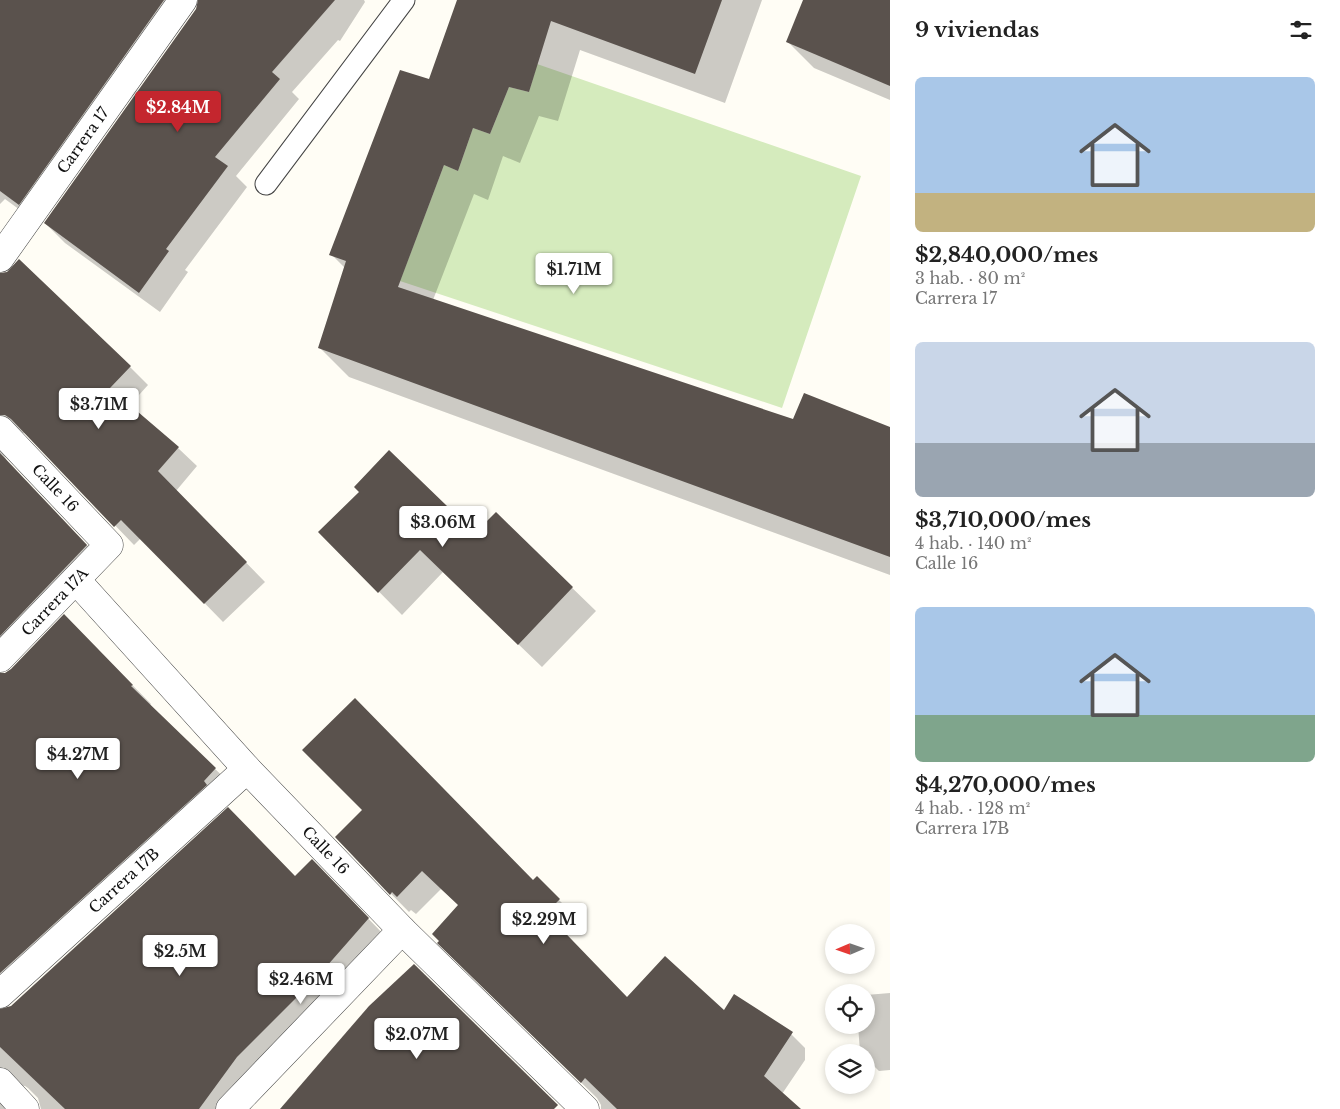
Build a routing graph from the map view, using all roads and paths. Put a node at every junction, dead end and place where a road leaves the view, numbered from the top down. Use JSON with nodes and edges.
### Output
{"nodes":[{"id":1,"x":183,"y":0,"type":"edge"},
{"id":2,"x":404,"y":0,"type":"edge"},
{"id":3,"x":266,"y":184,"type":"dead end"},
{"id":4,"x":0,"y":258,"type":"edge"},
{"id":5,"x":0,"y":430,"type":"edge"},
{"id":6,"x":109,"y":545,"type":"joint"},
{"id":7,"x":76,"y":580,"type":"junction"},
{"id":8,"x":0,"y":658,"type":"edge"},
{"id":9,"x":247,"y":769,"type":"junction"},
{"id":10,"x":402,"y":930,"type":"junction"},
{"id":11,"x":0,"y":994,"type":"edge"},
{"id":12,"x":0,"y":1082,"type":"edge"},
{"id":13,"x":579,"y":1107,"type":"edge"},
{"id":14,"x":25,"y":1109,"type":"edge"},
{"id":15,"x":230,"y":1109,"type":"edge"}],
"edges":[{"from":1,"to":4,"type":"street","name":"Carrera 17"},
{"from":2,"to":3,"type":"lane"},
{"from":5,"to":6,"type":"street","name":"Calle 16"},
{"from":6,"to":7,"type":"street","name":"Carrera 17A"},
{"from":7,"to":8,"type":"street","name":"Carrera 17A"},
{"from":7,"to":9,"type":"street","name":"Calle 16"},
{"from":9,"to":10,"type":"street","name":"Calle 16"},
{"from":9,"to":11,"type":"street","name":"Carrera 17B"},
{"from":10,"to":13,"type":"street","name":"Calle 16"},
{"from":10,"to":15,"type":"street"},
{"from":12,"to":14,"type":"street"}]}
